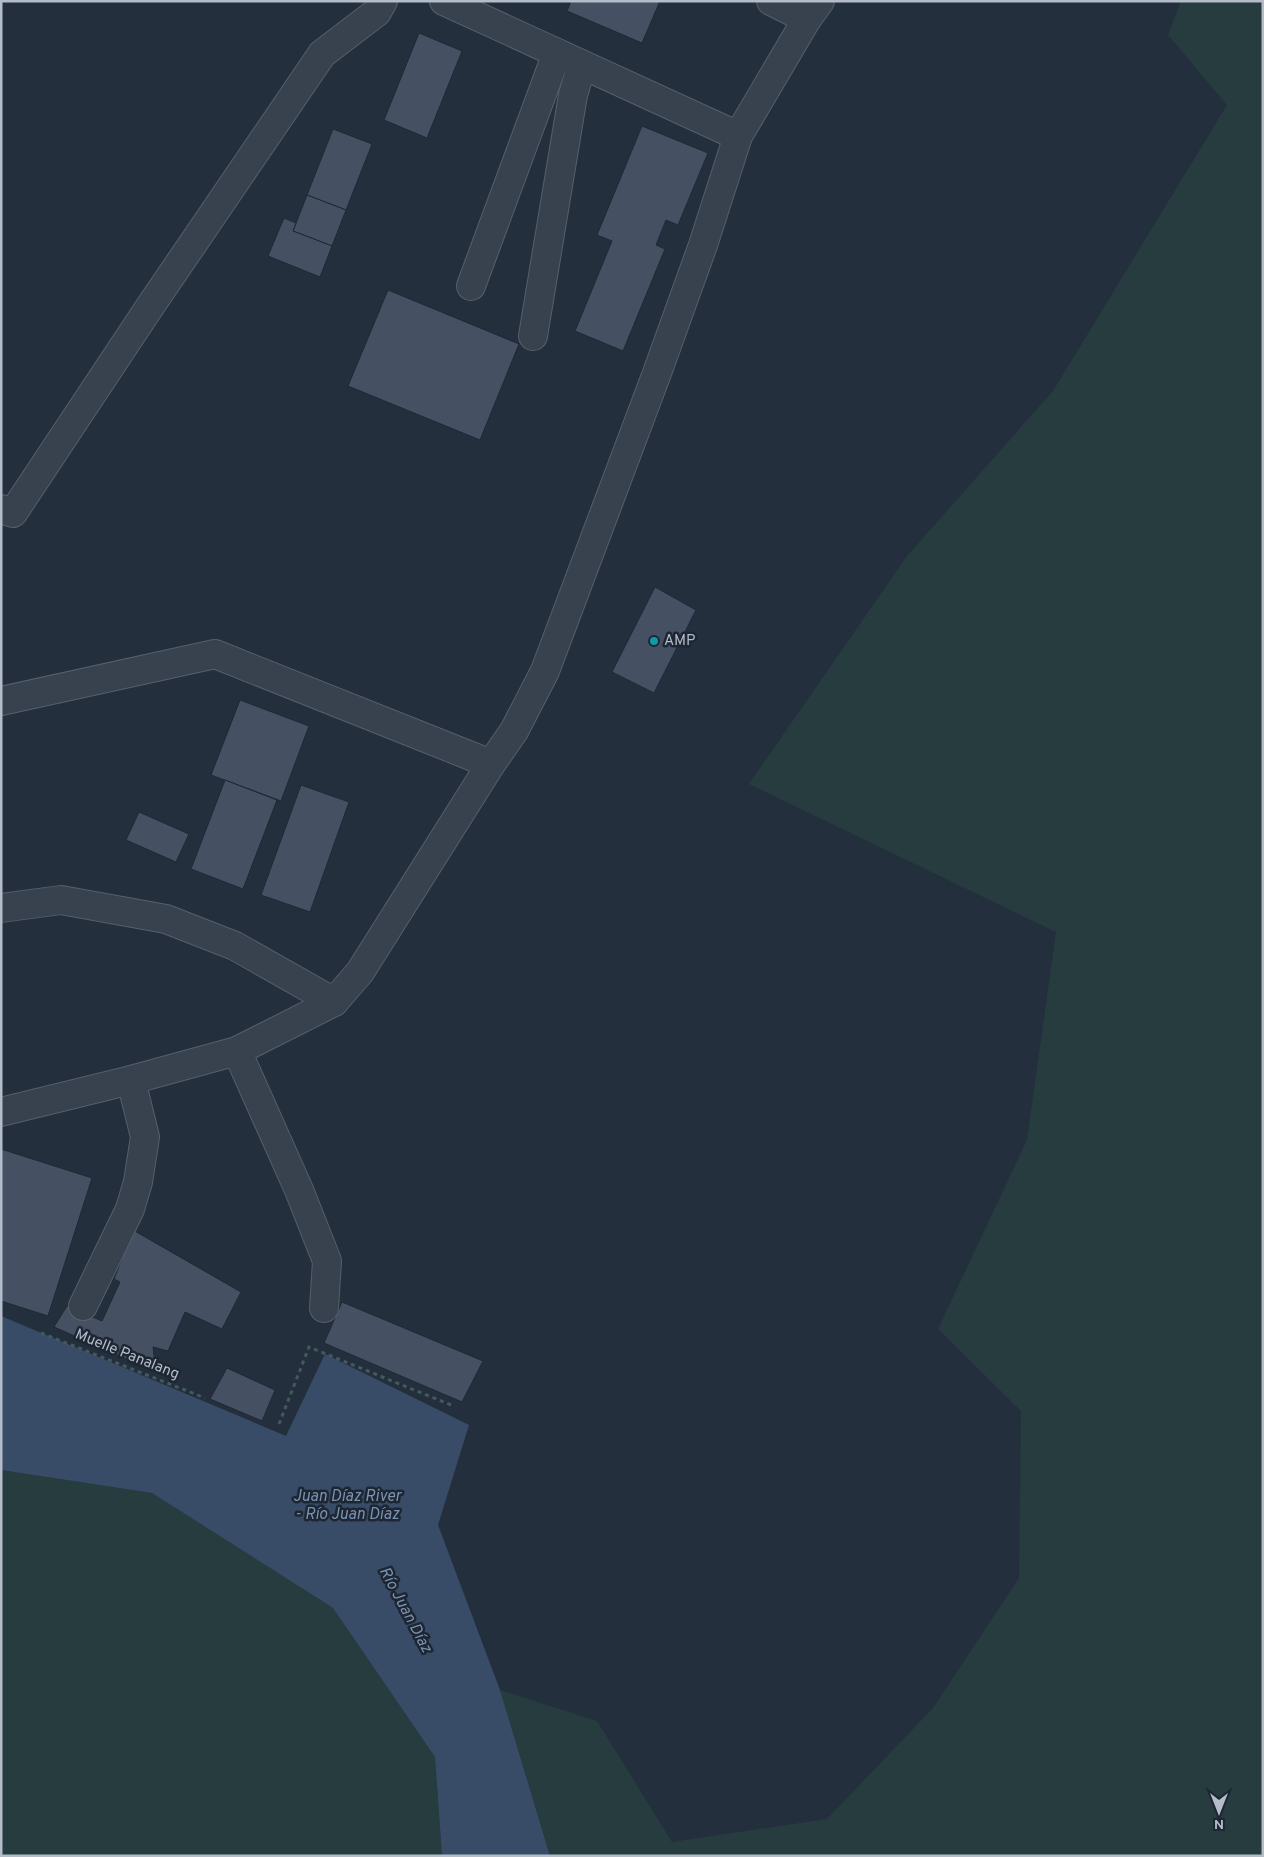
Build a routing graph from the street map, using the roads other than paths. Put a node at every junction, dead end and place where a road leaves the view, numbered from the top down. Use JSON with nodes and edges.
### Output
{"nodes":[{"id":1,"x":383,"y":1,"type":"edge"},
{"id":2,"x":444,"y":1,"type":"edge"},
{"id":3,"x":771,"y":1,"type":"edge"},
{"id":4,"x":813,"y":10,"type":"edge"},
{"id":5,"x":557,"y":53,"type":"junction"},
{"id":6,"x":582,"y":65,"type":"junction"},
{"id":7,"x":738,"y":136,"type":"junction"},
{"id":8,"x":471,"y":286,"type":"dead end"},
{"id":9,"x":533,"y":336,"type":"dead end"},
{"id":10,"x":1,"y":509,"type":"edge"},
{"id":11,"x":1,"y":701,"type":"edge"},
{"id":12,"x":491,"y":764,"type":"junction"},
{"id":13,"x":1,"y":908,"type":"edge"},
{"id":14,"x":334,"y":1002,"type":"junction"},
{"id":15,"x":237,"y":1051,"type":"junction"},
{"id":16,"x":131,"y":1080,"type":"junction"},
{"id":17,"x":1,"y":1112,"type":"edge"},
{"id":18,"x":84,"y":1306,"type":"dead end"},
{"id":19,"x":324,"y":1308,"type":"dead end"}],
"edges":[{"from":1,"to":10,"type":"lane"},
{"from":2,"to":5,"type":"lane"},
{"from":3,"to":4,"type":"lane"},
{"from":4,"to":7,"type":"lane"},
{"from":5,"to":6,"type":"lane"},
{"from":5,"to":8,"type":"lane"},
{"from":6,"to":7,"type":"lane"},
{"from":6,"to":9,"type":"lane"},
{"from":7,"to":12,"type":"lane"},
{"from":11,"to":12,"type":"lane"},
{"from":12,"to":14,"type":"lane"},
{"from":13,"to":14,"type":"lane"},
{"from":14,"to":15,"type":"lane"},
{"from":15,"to":16,"type":"lane"},
{"from":15,"to":19,"type":"lane"},
{"from":16,"to":17,"type":"lane"},
{"from":16,"to":18,"type":"lane"}]}
